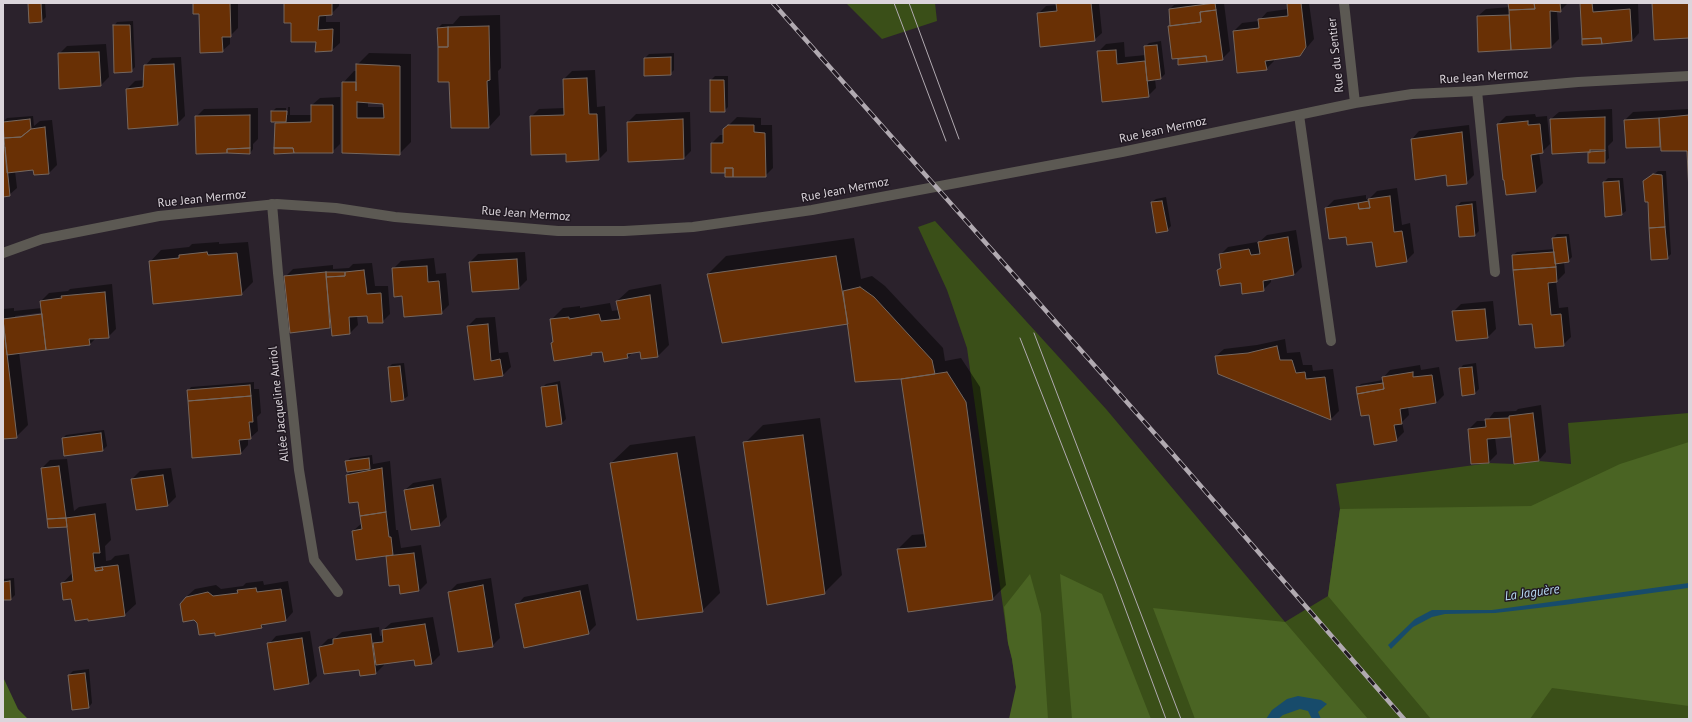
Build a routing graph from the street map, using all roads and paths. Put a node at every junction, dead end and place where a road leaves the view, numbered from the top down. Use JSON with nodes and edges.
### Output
{"nodes":[{"id":1,"x":1344,"y":3,"type":"edge"},
{"id":2,"x":1689,"y":76,"type":"edge"},
{"id":3,"x":1477,"y":91,"type":"junction"},
{"id":4,"x":1355,"y":103,"type":"junction"},
{"id":5,"x":1299,"y":115,"type":"junction"},
{"id":6,"x":272,"y":204,"type":"junction"},
{"id":7,"x":3,"y":253,"type":"edge"},
{"id":8,"x":1495,"y":272,"type":"dead end"},
{"id":9,"x":1331,"y":341,"type":"dead end"},
{"id":10,"x":338,"y":592,"type":"dead end"}],
"edges":[{"from":1,"to":4,"type":"street","name":"Rue du Sentier"},
{"from":2,"to":3,"type":"street","name":"Rue Jean Mermoz"},
{"from":3,"to":4,"type":"street","name":"Rue Jean Mermoz"},
{"from":3,"to":8,"type":"street"},
{"from":4,"to":5,"type":"street","name":"Rue Jean Mermoz"},
{"from":5,"to":6,"type":"street","name":"Rue Jean Mermoz"},
{"from":5,"to":9,"type":"street"},
{"from":6,"to":7,"type":"street","name":"Rue Jean Mermoz"},
{"from":6,"to":10,"type":"street","name":"Allée Jacqueline Auriol"}]}
